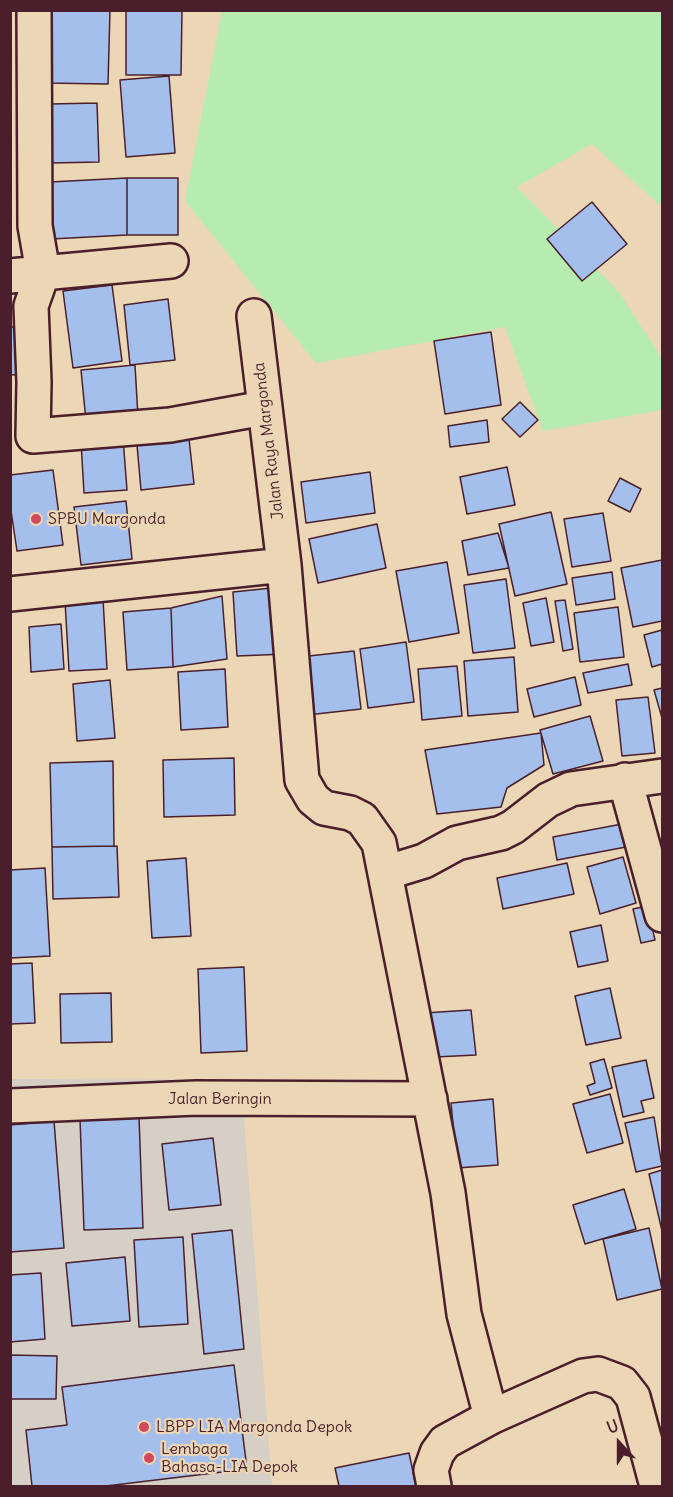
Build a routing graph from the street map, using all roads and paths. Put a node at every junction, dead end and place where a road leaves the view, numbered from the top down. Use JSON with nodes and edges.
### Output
{"nodes":[{"id":1,"x":34,"y":10,"type":"edge"},
{"id":2,"x":171,"y":261,"type":"dead end"},
{"id":3,"x":43,"y":272,"type":"junction"},
{"id":4,"x":10,"y":276,"type":"edge"},
{"id":5,"x":254,"y":316,"type":"dead end"},
{"id":6,"x":264,"y":408,"type":"junction"},
{"id":7,"x":22,"y":436,"type":"edge"},
{"id":8,"x":284,"y":565,"type":"junction"},
{"id":9,"x":10,"y":594,"type":"edge"},
{"id":10,"x":663,"y":776,"type":"edge"},
{"id":11,"x":625,"y":780,"type":"junction"},
{"id":12,"x":385,"y":873,"type":"junction"},
{"id":13,"x":663,"y":915,"type":"edge"},
{"id":14,"x":430,"y":1099,"type":"junction"},
{"id":15,"x":10,"y":1106,"type":"edge"},
{"id":16,"x":491,"y":1417,"type":"junction"},
{"id":17,"x":434,"y":1486,"type":"edge"},
{"id":18,"x":657,"y":1486,"type":"edge"}],
"edges":[{"from":1,"to":3,"type":"street"},
{"from":2,"to":3,"type":"street"},
{"from":3,"to":4,"type":"street"},
{"from":3,"to":7,"type":"street"},
{"from":5,"to":6,"type":"street","name":"Jalan Raya Margonda"},
{"from":6,"to":7,"type":"street"},
{"from":6,"to":8,"type":"street","name":"Jalan Raya Margonda"},
{"from":8,"to":9,"type":"street"},
{"from":8,"to":12,"type":"street","name":"Jalan Raya Margonda"},
{"from":10,"to":11,"type":"street"},
{"from":11,"to":12,"type":"street"},
{"from":11,"to":13,"type":"street"},
{"from":12,"to":14,"type":"street","name":"Jalan Raya Margonda"},
{"from":14,"to":15,"type":"street","name":"Jalan Beringin"},
{"from":14,"to":16,"type":"street","name":"Jalan Raya Margonda"},
{"from":16,"to":17,"type":"street"},
{"from":16,"to":18,"type":"street"}]}
